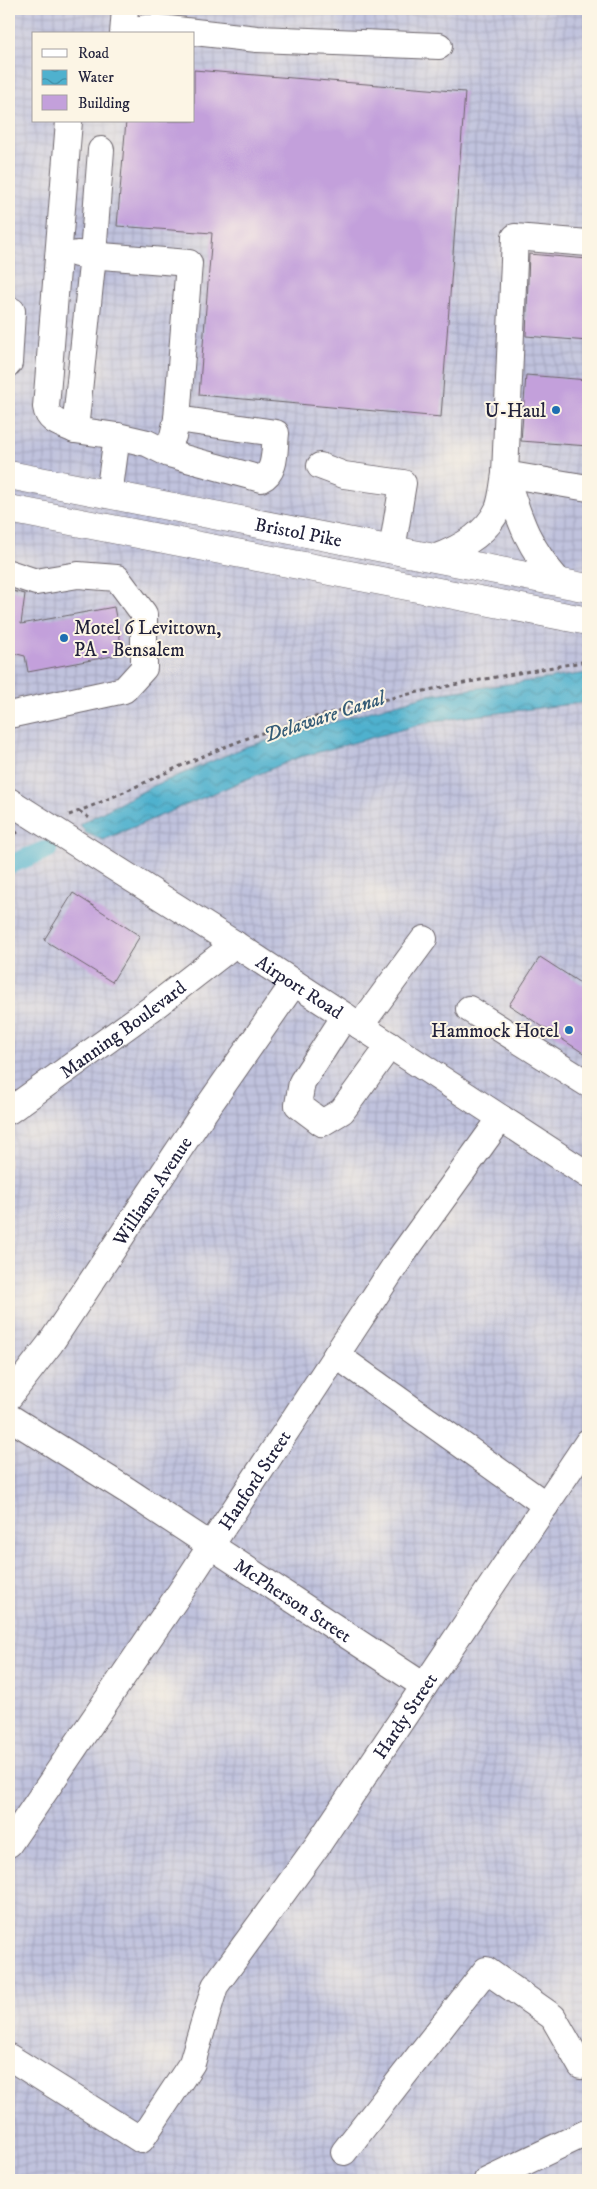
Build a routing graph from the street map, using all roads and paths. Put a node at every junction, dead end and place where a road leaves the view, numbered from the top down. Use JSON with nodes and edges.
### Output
{"nodes":[{"id":1,"x":125,"y":9,"type":"edge"},
{"id":2,"x":124,"y":32,"type":"edge"},
{"id":3,"x":131,"y":32,"type":"edge"},
{"id":4,"x":439,"y":46,"type":"dead end"},
{"id":5,"x":69,"y":122,"type":"edge"},
{"id":6,"x":102,"y":150,"type":"dead end"},
{"id":7,"x":588,"y":243,"type":"edge"},
{"id":8,"x":58,"y":253,"type":"junction"},
{"id":9,"x":93,"y":255,"type":"junction"},
{"id":10,"x":9,"y":312,"type":"edge"},
{"id":11,"x":9,"y":363,"type":"edge"},
{"id":12,"x":177,"y":419,"type":"junction"},
{"id":13,"x":75,"y":430,"type":"junction"},
{"id":14,"x":117,"y":436,"type":"junction"},
{"id":15,"x":169,"y":454,"type":"junction"},
{"id":16,"x":320,"y":466,"type":"dead end"},
{"id":17,"x":505,"y":474,"type":"junction"},
{"id":18,"x":9,"y":475,"type":"edge"},
{"id":19,"x":588,"y":488,"type":"edge"},
{"id":20,"x":109,"y":495,"type":"junction"},
{"id":21,"x":9,"y":509,"type":"edge"},
{"id":22,"x":392,"y":550,"type":"junction"},
{"id":23,"x":434,"y":558,"type":"junction"},
{"id":24,"x":9,"y":573,"type":"edge"},
{"id":25,"x":559,"y":582,"type":"junction"},
{"id":26,"x":588,"y":588,"type":"edge"},
{"id":27,"x":588,"y":621,"type":"edge"},
{"id":28,"x":588,"y":661,"type":"edge"},
{"id":29,"x":9,"y":715,"type":"edge"},
{"id":30,"x":9,"y":801,"type":"edge"},
{"id":31,"x":91,"y":819,"type":"dead end"},
{"id":32,"x":424,"y":939,"type":"dead end"},
{"id":33,"x":235,"y":944,"type":"junction"},
{"id":34,"x":294,"y":983,"type":"junction"},
{"id":35,"x":469,"y":1009,"type":"dead end"},
{"id":36,"x":353,"y":1021,"type":"junction"},
{"id":37,"x":390,"y":1045,"type":"junction"},
{"id":38,"x":588,"y":1084,"type":"edge"},
{"id":39,"x":9,"y":1111,"type":"edge"},
{"id":40,"x":500,"y":1118,"type":"junction"},
{"id":41,"x":588,"y":1175,"type":"edge"},
{"id":42,"x":336,"y":1355,"type":"junction"},
{"id":43,"x":9,"y":1397,"type":"edge"},
{"id":44,"x":9,"y":1417,"type":"edge"},
{"id":45,"x":588,"y":1442,"type":"edge"},
{"id":46,"x":546,"y":1505,"type":"junction"},
{"id":47,"x":211,"y":1546,"type":"junction"},
{"id":48,"x":424,"y":1686,"type":"junction"},
{"id":49,"x":9,"y":1844,"type":"edge"},
{"id":50,"x":9,"y":2057,"type":"edge"},
{"id":51,"x":586,"y":2070,"type":"edge"},
{"id":52,"x":588,"y":2132,"type":"edge"},
{"id":53,"x":344,"y":2152,"type":"dead end"},
{"id":54,"x":487,"y":2180,"type":"edge"}],
"edges":[{"from":1,"to":2,"type":"street"},
{"from":3,"to":4,"type":"street"},
{"from":5,"to":8,"type":"street"},
{"from":6,"to":9,"type":"street"},
{"from":7,"to":17,"type":"street"},
{"from":8,"to":9,"type":"street"},
{"from":8,"to":13,"type":"street"},
{"from":9,"to":12,"type":"street"},
{"from":9,"to":13,"type":"street"},
{"from":10,"to":11,"type":"street"},
{"from":12,"to":15,"type":"street"},
{"from":12,"to":15,"type":"street"},
{"from":13,"to":14,"type":"street"},
{"from":14,"to":15,"type":"street"},
{"from":14,"to":20,"type":"street"},
{"from":16,"to":22,"type":"street"},
{"from":17,"to":19,"type":"street"},
{"from":17,"to":23,"type":"street"},
{"from":17,"to":25,"type":"street"},
{"from":18,"to":20,"type":"highway","name":"Bristol Pike"},
{"from":20,"to":22,"type":"highway","name":"Bristol Pike"},
{"from":21,"to":27,"type":"highway","name":"Bristol Pike"},
{"from":22,"to":23,"type":"highway","name":"Bristol Pike"},
{"from":23,"to":25,"type":"highway","name":"Bristol Pike"},
{"from":24,"to":29,"type":"street"},
{"from":25,"to":26,"type":"highway","name":"Bristol Pike"},
{"from":28,"to":31,"type":"path"},
{"from":30,"to":33,"type":"street","name":"Airport Road"},
{"from":32,"to":36,"type":"street"},
{"from":33,"to":34,"type":"street","name":"Airport Road"},
{"from":33,"to":39,"type":"street","name":"Manning Boulevard"},
{"from":34,"to":36,"type":"street","name":"Airport Road"},
{"from":34,"to":43,"type":"street","name":"Williams Avenue"},
{"from":35,"to":38,"type":"street"},
{"from":36,"to":37,"type":"street","name":"Airport Road"},
{"from":36,"to":37,"type":"street"},
{"from":37,"to":40,"type":"street","name":"Airport Road"},
{"from":40,"to":41,"type":"street","name":"Airport Road"},
{"from":40,"to":42,"type":"street","name":"Hanford Street"},
{"from":42,"to":46,"type":"street"},
{"from":42,"to":47,"type":"street","name":"Hanford Street"},
{"from":44,"to":47,"type":"street","name":"McPherson Street"},
{"from":45,"to":46,"type":"street","name":"Hardy Street"},
{"from":46,"to":48,"type":"street","name":"Hardy Street"},
{"from":47,"to":48,"type":"street","name":"McPherson Street"},
{"from":47,"to":49,"type":"street","name":"Hanford Street"},
{"from":48,"to":50,"type":"street","name":"Hardy Street"},
{"from":51,"to":53,"type":"street"},
{"from":52,"to":54,"type":"street"}]}
